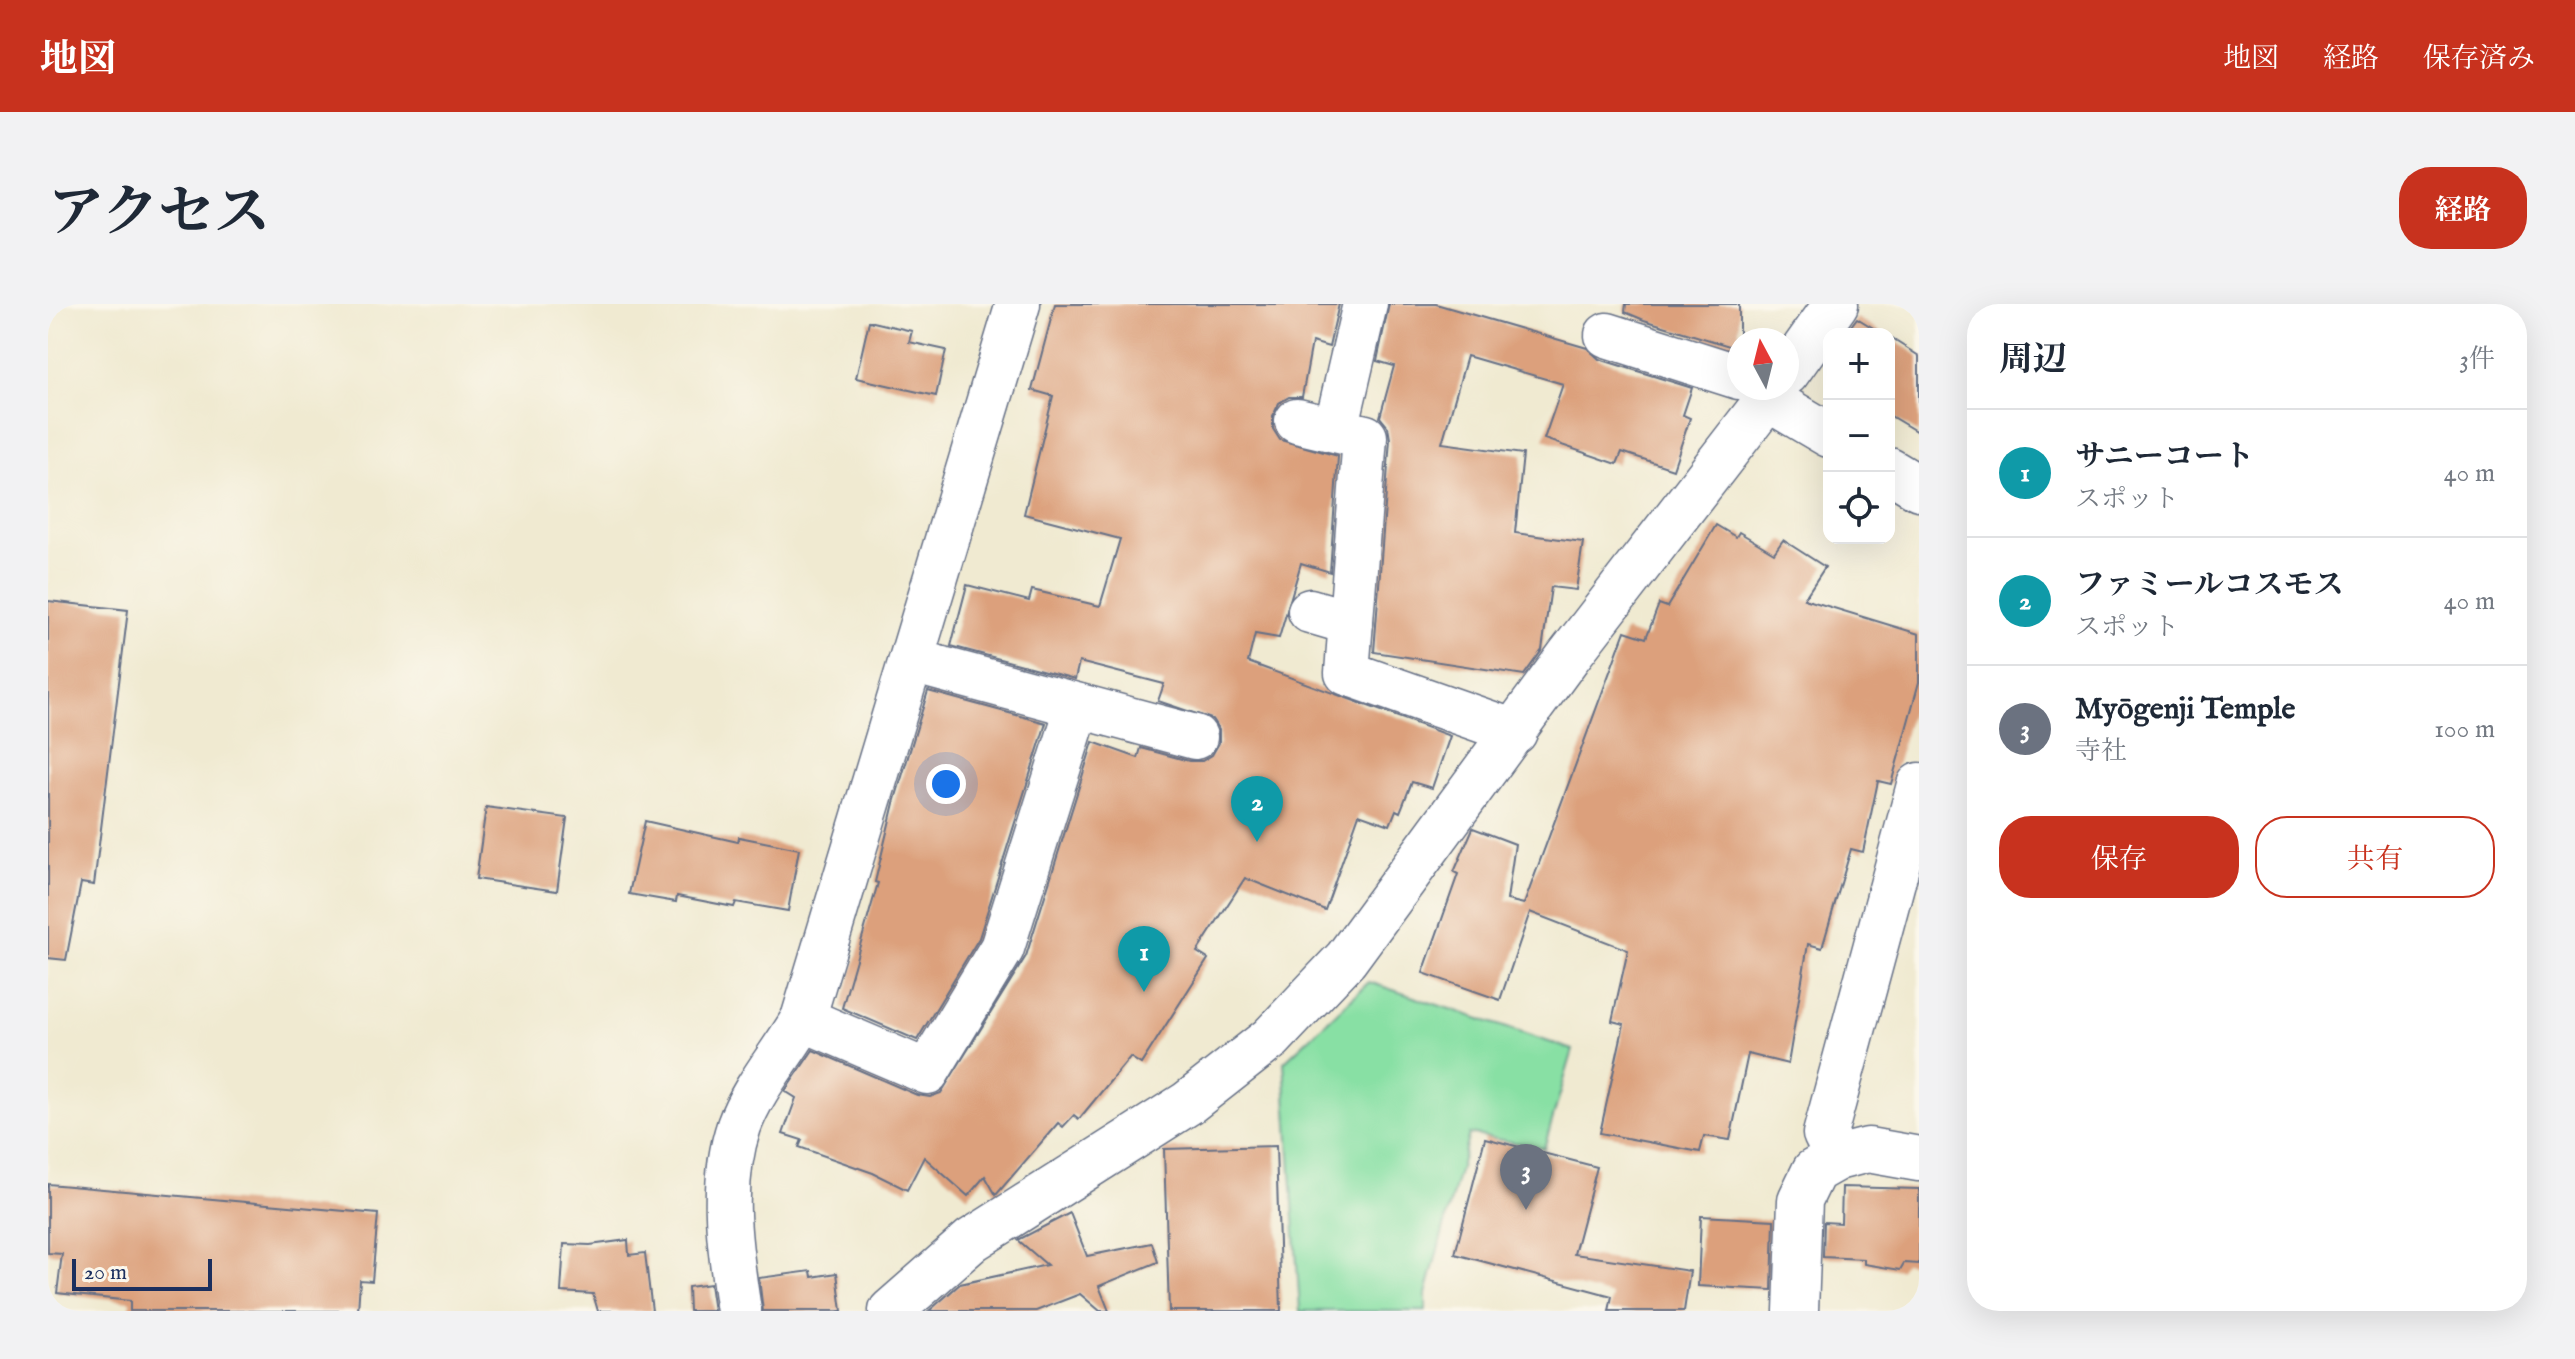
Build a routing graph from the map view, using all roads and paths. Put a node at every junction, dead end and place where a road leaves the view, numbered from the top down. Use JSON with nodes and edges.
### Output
{"nodes":[{"id":1,"x":1018,"y":304,"type":"edge"},
{"id":2,"x":1365,"y":304,"type":"edge"},
{"id":3,"x":1836,"y":304,"type":"edge"},
{"id":4,"x":1607,"y":335,"type":"dead end"},
{"id":5,"x":1799,"y":350,"type":"edge"},
{"id":6,"x":1727,"y":373,"type":"edge"},
{"id":7,"x":1760,"y":400,"type":"edge"},
{"id":8,"x":1787,"y":400,"type":"edge"},
{"id":9,"x":1823,"y":430,"type":"edge"},
{"id":10,"x":1892,"y":472,"type":"edge"},
{"id":11,"x":1919,"y":488,"type":"edge"},
{"id":12,"x":1310,"y":611,"type":"dead end"},
{"id":13,"x":1351,"y":623,"type":"junction"},
{"id":14,"x":912,"y":661,"type":"junction"},
{"id":15,"x":1078,"y":706,"type":"junction"},
{"id":16,"x":1515,"y":732,"type":"junction"},
{"id":17,"x":1195,"y":737,"type":"dead end"},
{"id":18,"x":1919,"y":785,"type":"edge"},
{"id":19,"x":803,"y":1019,"type":"junction"},
{"id":20,"x":1837,"y":1158,"type":"junction"},
{"id":21,"x":1919,"y":1159,"type":"edge"},
{"id":22,"x":739,"y":1311,"type":"edge"},
{"id":23,"x":891,"y":1311,"type":"edge"},
{"id":24,"x":1796,"y":1311,"type":"edge"}],
"edges":[{"from":1,"to":14,"type":"street"},
{"from":2,"to":13,"type":"street"},
{"from":3,"to":5,"type":"street"},
{"from":4,"to":6,"type":"street"},
{"from":7,"to":16,"type":"street"},
{"from":8,"to":9,"type":"street"},
{"from":10,"to":11,"type":"street"},
{"from":12,"to":13,"type":"street"},
{"from":13,"to":16,"type":"street"},
{"from":14,"to":15,"type":"street"},
{"from":14,"to":19,"type":"street"},
{"from":15,"to":17,"type":"street"},
{"from":15,"to":19,"type":"street"},
{"from":16,"to":23,"type":"street"},
{"from":18,"to":20,"type":"street"},
{"from":19,"to":22,"type":"street"},
{"from":20,"to":21,"type":"street"},
{"from":20,"to":24,"type":"street"}]}
